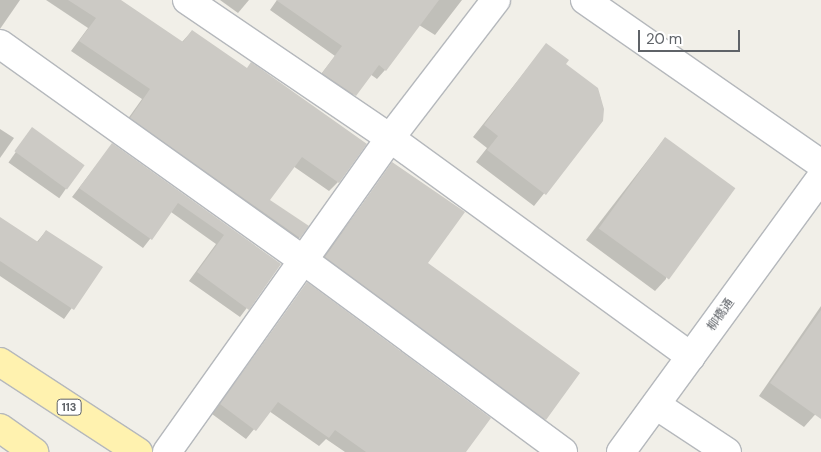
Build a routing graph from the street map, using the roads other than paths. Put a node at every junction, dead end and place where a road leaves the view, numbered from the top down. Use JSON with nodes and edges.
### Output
{"nodes":[{"id":1,"x":187,"y":0,"type":"edge"},
{"id":2,"x":496,"y":0,"type":"edge"},
{"id":3,"x":584,"y":0,"type":"edge"},
{"id":4,"x":0,"y":44,"type":"edge"},
{"id":5,"x":390,"y":138,"type":"junction"},
{"id":6,"x":821,"y":164,"type":"edge"},
{"id":7,"x":821,"y":178,"type":"edge"},
{"id":8,"x":303,"y":260,"type":"junction"},
{"id":9,"x":691,"y":357,"type":"junction"},
{"id":10,"x":0,"y":362,"type":"edge"},
{"id":11,"x":656,"y":405,"type":"junction"},
{"id":12,"x":0,"y":428,"type":"edge"},
{"id":13,"x":34,"y":452,"type":"edge"},
{"id":14,"x":138,"y":452,"type":"edge"},
{"id":15,"x":167,"y":452,"type":"edge"},
{"id":16,"x":563,"y":452,"type":"edge"},
{"id":17,"x":621,"y":452,"type":"edge"},
{"id":18,"x":727,"y":452,"type":"edge"}],
"edges":[{"from":1,"to":5,"type":"street"},
{"from":2,"to":5,"type":"street"},
{"from":3,"to":6,"type":"street"},
{"from":4,"to":8,"type":"street"},
{"from":5,"to":8,"type":"street"},
{"from":5,"to":9,"type":"street"},
{"from":7,"to":9,"type":"street","name":"柳橋通"},
{"from":8,"to":15,"type":"street"},
{"from":8,"to":16,"type":"street"},
{"from":9,"to":11,"type":"street","name":"柳橋通"},
{"from":10,"to":14,"type":"main road","number":"113"},
{"from":11,"to":17,"type":"street","name":"柳橋通"},
{"from":11,"to":18,"type":"street"},
{"from":12,"to":13,"type":"main road"}]}
